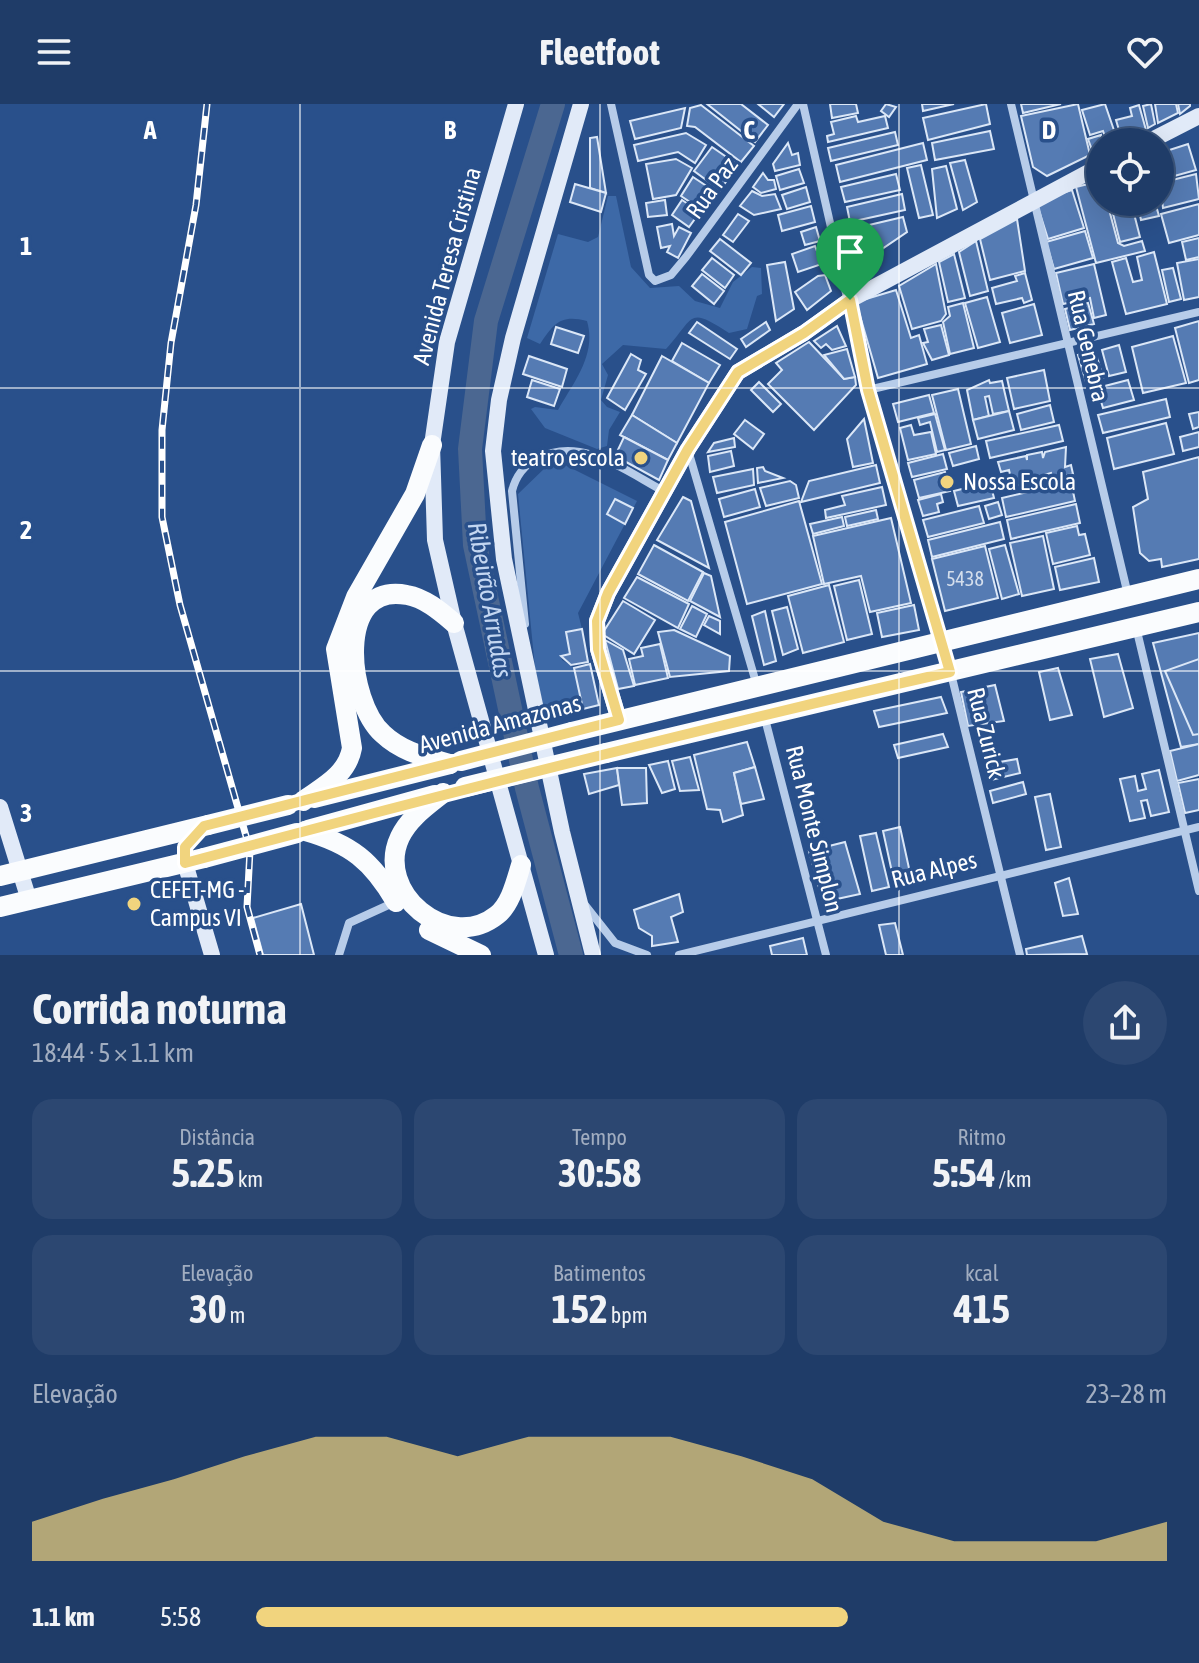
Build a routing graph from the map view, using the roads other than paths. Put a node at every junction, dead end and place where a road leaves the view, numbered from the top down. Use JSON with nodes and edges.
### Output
{"nodes":[{"id":1,"x":516,"y":104,"type":"edge"},
{"id":2,"x":581,"y":104,"type":"edge"},
{"id":3,"x":611,"y":104,"type":"edge"},
{"id":4,"x":800,"y":104,"type":"edge"},
{"id":5,"x":1011,"y":104,"type":"edge"},
{"id":6,"x":1199,"y":116,"type":"edge"},
{"id":7,"x":1174,"y":129,"type":"edge"},
{"id":8,"x":1086,"y":173,"type":"edge"},
{"id":9,"x":1033,"y":199,"type":"junction"},
{"id":10,"x":850,"y":300,"type":"junction"},
{"id":11,"x":1199,"y":312,"type":"edge"},
{"id":12,"x":1066,"y":341,"type":"junction"},
{"id":13,"x":868,"y":390,"type":"junction"},
{"id":14,"x":432,"y":445,"type":"junction"},
{"id":15,"x":688,"y":449,"type":"junction"},
{"id":16,"x":667,"y":493,"type":"junction"},
{"id":17,"x":1199,"y":579,"type":"edge"},
{"id":18,"x":1129,"y":596,"type":"junction"},
{"id":19,"x":1199,"y":612,"type":"edge"},
{"id":20,"x":454,"y":623,"type":"junction"},
{"id":21,"x":1136,"y":627,"type":"junction"},
{"id":22,"x":943,"y":641,"type":"junction"},
{"id":23,"x":950,"y":672,"type":"junction"},
{"id":24,"x":530,"y":673,"type":"junction"},
{"id":25,"x":757,"y":687,"type":"junction"},
{"id":26,"x":763,"y":714,"type":"junction"},
{"id":27,"x":619,"y":720,"type":"junction"},
{"id":28,"x":456,"y":763,"type":"junction"},
{"id":29,"x":443,"y":793,"type":"junction"},
{"id":30,"x":296,"y":803,"type":"junction"},
{"id":31,"x":0,"y":807,"type":"edge"},
{"id":32,"x":206,"y":825,"type":"junction"},
{"id":33,"x":1199,"y":827,"type":"edge"},
{"id":34,"x":1183,"y":831,"type":"junction"},
{"id":35,"x":301,"y":832,"type":"junction"},
{"id":36,"x":195,"y":860,"type":"junction"},
{"id":37,"x":521,"y":865,"type":"junction"},
{"id":38,"x":10,"y":874,"type":"edge"},
{"id":39,"x":1000,"y":874,"type":"junction"},
{"id":40,"x":1199,"y":891,"type":"edge"},
{"id":41,"x":577,"y":893,"type":"junction"},
{"id":42,"x":29,"y":900,"type":"junction"},
{"id":43,"x":396,"y":902,"type":"junction"},
{"id":44,"x":0,"y":907,"type":"edge"},
{"id":45,"x":817,"y":920,"type":"junction"},
{"id":46,"x":212,"y":955,"type":"edge"},
{"id":47,"x":339,"y":955,"type":"edge"},
{"id":48,"x":481,"y":955,"type":"edge"},
{"id":49,"x":546,"y":955,"type":"edge"},
{"id":50,"x":593,"y":955,"type":"edge"},
{"id":51,"x":647,"y":955,"type":"edge"},
{"id":52,"x":679,"y":955,"type":"edge"},
{"id":53,"x":826,"y":955,"type":"edge"},
{"id":54,"x":1020,"y":955,"type":"edge"}],
"edges":[{"from":1,"to":14,"type":"main road","name":"Avenida Teresa Cristina"},
{"from":2,"to":24,"type":"main road"},
{"from":3,"to":4,"type":"street","name":"Rua Paz"},
{"from":4,"to":10,"type":"street","name":"Rua Zurick"},
{"from":5,"to":9,"type":"street","name":"Rua Genebra"},
{"from":6,"to":7,"type":"main road"},
{"from":8,"to":9,"type":"main road"},
{"from":9,"to":10,"type":"main road"},
{"from":9,"to":12,"type":"street","name":"Rua Genebra"},
{"from":10,"to":13,"type":"street","name":"Rua Zurick"},
{"from":10,"to":15,"type":"main road"},
{"from":11,"to":12,"type":"street"},
{"from":12,"to":13,"type":"street"},
{"from":12,"to":18,"type":"street","name":"Rua Genebra"},
{"from":13,"to":22,"type":"street","name":"Rua Zurick"},
{"from":14,"to":20,"type":"main road","name":"Avenida Teresa Cristina"},
{"from":14,"to":30,"type":"main road"},
{"from":15,"to":16,"type":"main road"},
{"from":15,"to":25,"type":"street"},
{"from":16,"to":24,"type":"street"},
{"from":16,"to":27,"type":"main road"},
{"from":17,"to":18,"type":"main road","name":"Avenida Amazonas"},
{"from":18,"to":22,"type":"main road","name":"Avenida Amazonas"},
{"from":19,"to":21,"type":"main road"},
{"from":20,"to":28,"type":"main road"},
{"from":20,"to":37,"type":"main road","name":"Avenida Teresa Cristina"},
{"from":21,"to":23,"type":"main road"},
{"from":21,"to":34,"type":"street"},
{"from":22,"to":23,"type":"street","name":"Rua Zurick"},
{"from":22,"to":25,"type":"main road","name":"Avenida Amazonas"},
{"from":23,"to":26,"type":"main road"},
{"from":23,"to":39,"type":"street","name":"Rua Zurick"},
{"from":24,"to":41,"type":"main road"},
{"from":25,"to":27,"type":"main road","name":"Avenida Amazonas"},
{"from":26,"to":29,"type":"main road","bridge":true},
{"from":26,"to":45,"type":"street","name":"Rua Monte Simplon"},
{"from":27,"to":28,"type":"main road","name":"Avenida Amazonas","bridge":true},
{"from":28,"to":30,"type":"main road","name":"Avenida Amazonas"},
{"from":29,"to":35,"type":"main road"},
{"from":29,"to":37,"type":"main road"},
{"from":30,"to":32,"type":"main road","name":"Avenida Amazonas","bridge":true},
{"from":31,"to":38,"type":"main road"},
{"from":32,"to":36,"type":"main road"},
{"from":32,"to":38,"type":"main road","name":"Avenida Amazonas"},
{"from":33,"to":34,"type":"street","name":"Rua Alpes"},
{"from":34,"to":39,"type":"street","name":"Rua Alpes"},
{"from":34,"to":40,"type":"street"},
{"from":35,"to":36,"type":"main road","bridge":true},
{"from":35,"to":43,"type":"main road"},
{"from":36,"to":42,"type":"main road"},
{"from":36,"to":46,"type":"main road"},
{"from":37,"to":49,"type":"main road","name":"Avenida Teresa Cristina"},
{"from":38,"to":42,"type":"main road"},
{"from":39,"to":45,"type":"street","name":"Rua Alpes"},
{"from":39,"to":54,"type":"street","name":"Rua Zurick"},
{"from":41,"to":50,"type":"main road"},
{"from":41,"to":51,"type":"street"},
{"from":42,"to":44,"type":"main road"},
{"from":43,"to":47,"type":"street"},
{"from":43,"to":48,"type":"main road"},
{"from":45,"to":52,"type":"street","name":"Rua Alpes"},
{"from":45,"to":53,"type":"street","name":"Rua Monte Simplon"}]}
